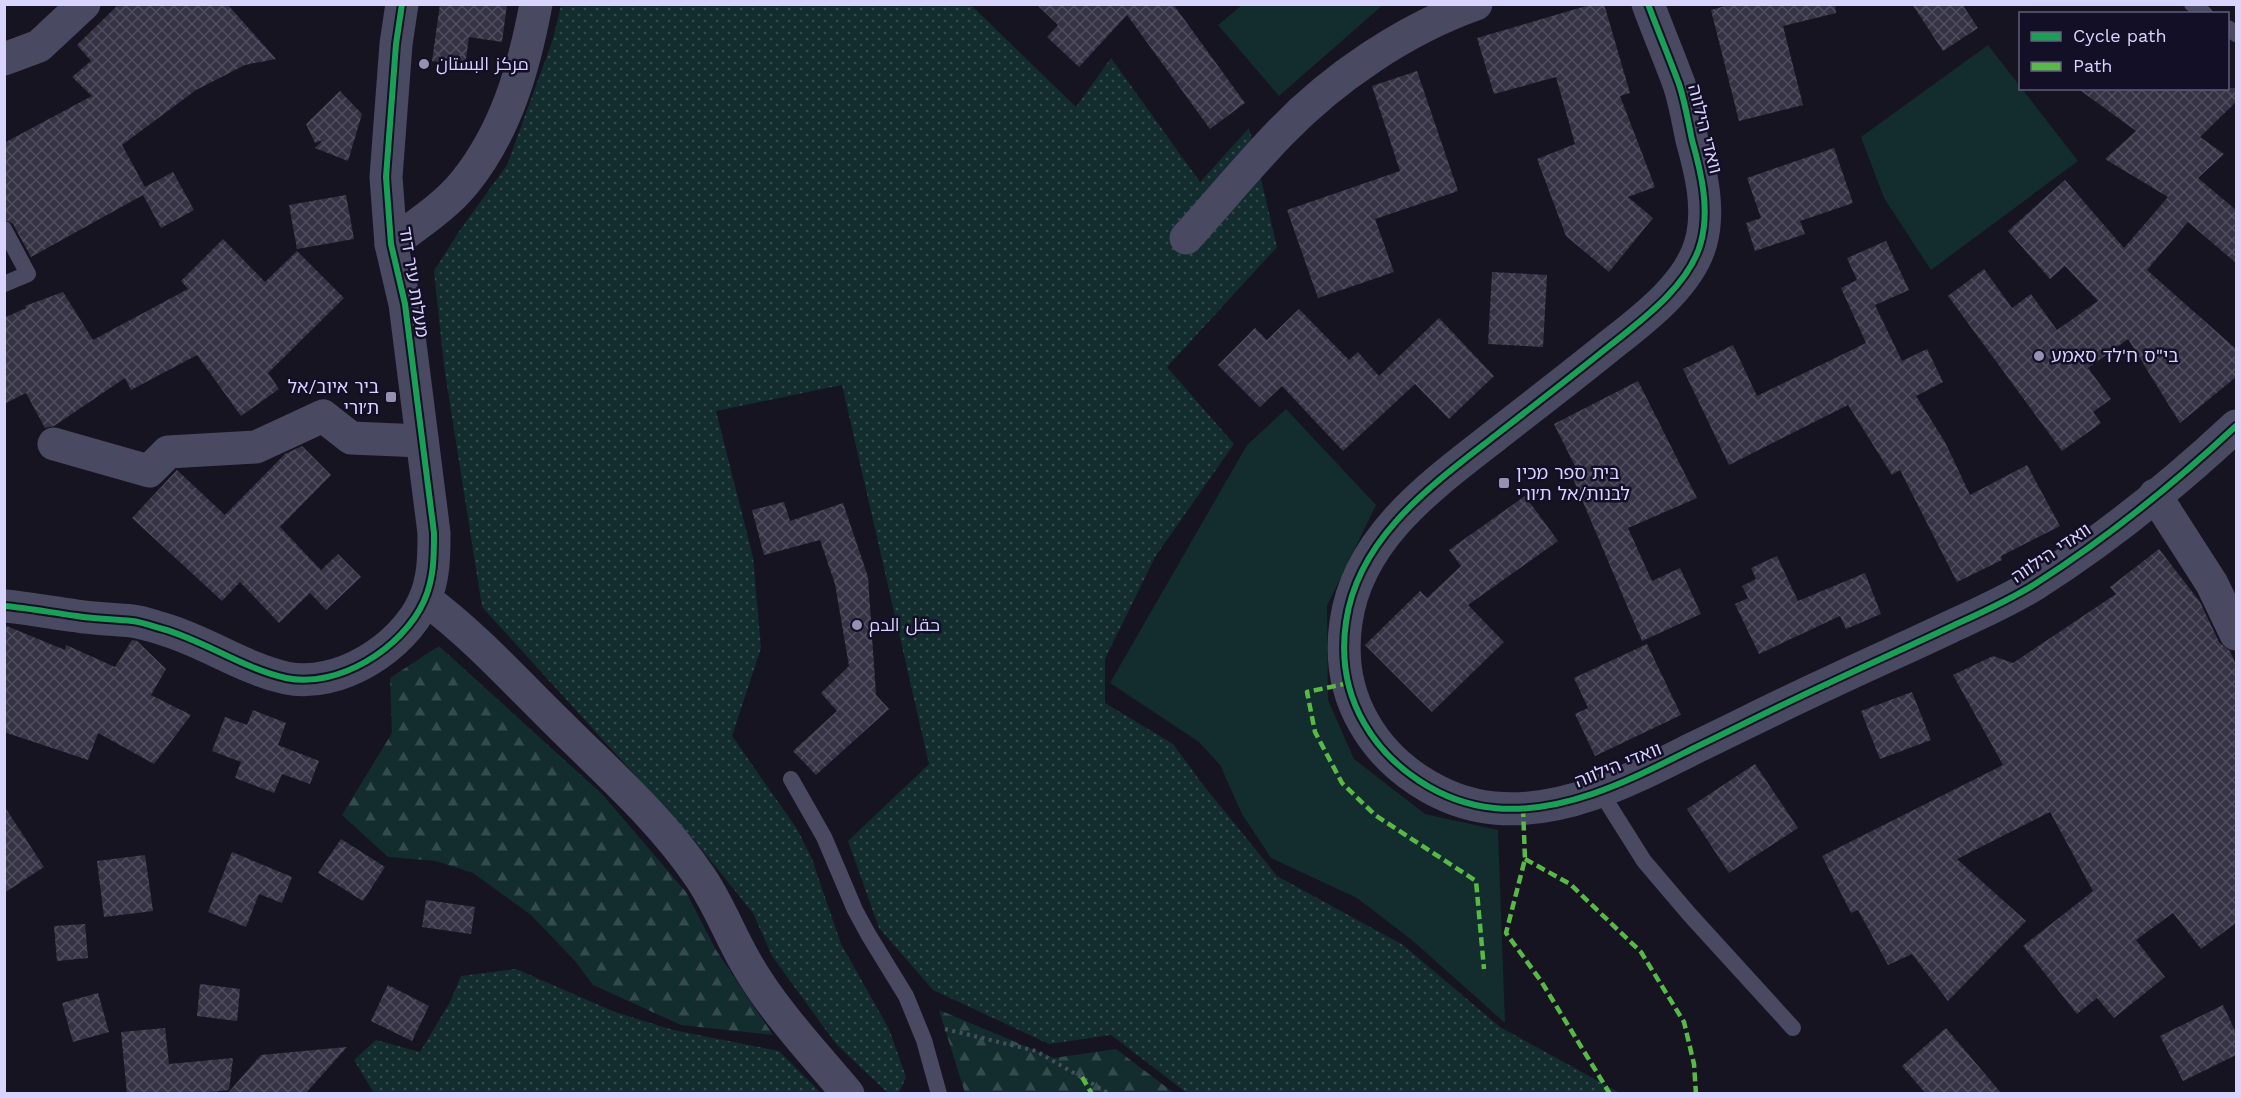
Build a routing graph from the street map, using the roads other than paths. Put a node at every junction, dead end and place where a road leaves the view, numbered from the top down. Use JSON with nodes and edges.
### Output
{"nodes":[{"id":1,"x":84,"y":4,"type":"edge"},
{"id":2,"x":402,"y":4,"type":"edge"},
{"id":3,"x":536,"y":4,"type":"edge"},
{"id":4,"x":1476,"y":4,"type":"edge"},
{"id":5,"x":1648,"y":4,"type":"edge"},
{"id":6,"x":4,"y":58,"type":"edge"},
{"id":7,"x":4,"y":229,"type":"edge"},
{"id":8,"x":1186,"y":238,"type":"dead end"},
{"id":9,"x":391,"y":244,"type":"junction"},
{"id":10,"x":4,"y":285,"type":"edge"},
{"id":11,"x":2236,"y":426,"type":"edge"},
{"id":12,"x":422,"y":441,"type":"junction"},
{"id":13,"x":54,"y":444,"type":"dead end"},
{"id":14,"x":2156,"y":495,"type":"junction"},
{"id":15,"x":425,"y":599,"type":"junction"},
{"id":16,"x":4,"y":606,"type":"edge"},
{"id":17,"x":2236,"y":634,"type":"edge"},
{"id":18,"x":791,"y":780,"type":"dead end"},
{"id":19,"x":1600,"y":791,"type":"junction"},
{"id":20,"x":1793,"y":1028,"type":"dead end"},
{"id":21,"x":848,"y":1094,"type":"edge"},
{"id":22,"x":939,"y":1094,"type":"edge"}],
"edges":[{"from":1,"to":6,"type":"street"},
{"from":2,"to":9,"type":"street","name":"מעלות עיר דוד"},
{"from":3,"to":9,"type":"street"},
{"from":4,"to":8,"type":"street"},
{"from":5,"to":19,"type":"street","name":"וואדי הילווה"},
{"from":7,"to":10,"type":"lane"},
{"from":9,"to":12,"type":"street","name":"מעלות עיר דוד"},
{"from":11,"to":14,"type":"street","name":"וואדי הילווה"},
{"from":12,"to":13,"type":"street"},
{"from":12,"to":15,"type":"street","name":"מעלות עיר דוד"},
{"from":14,"to":17,"type":"street"},
{"from":14,"to":19,"type":"street","name":"וואדי הילווה"},
{"from":15,"to":16,"type":"street","name":"מעלות עיר דוד"},
{"from":15,"to":21,"type":"street"},
{"from":18,"to":22,"type":"lane"},
{"from":19,"to":20,"type":"lane"}]}
